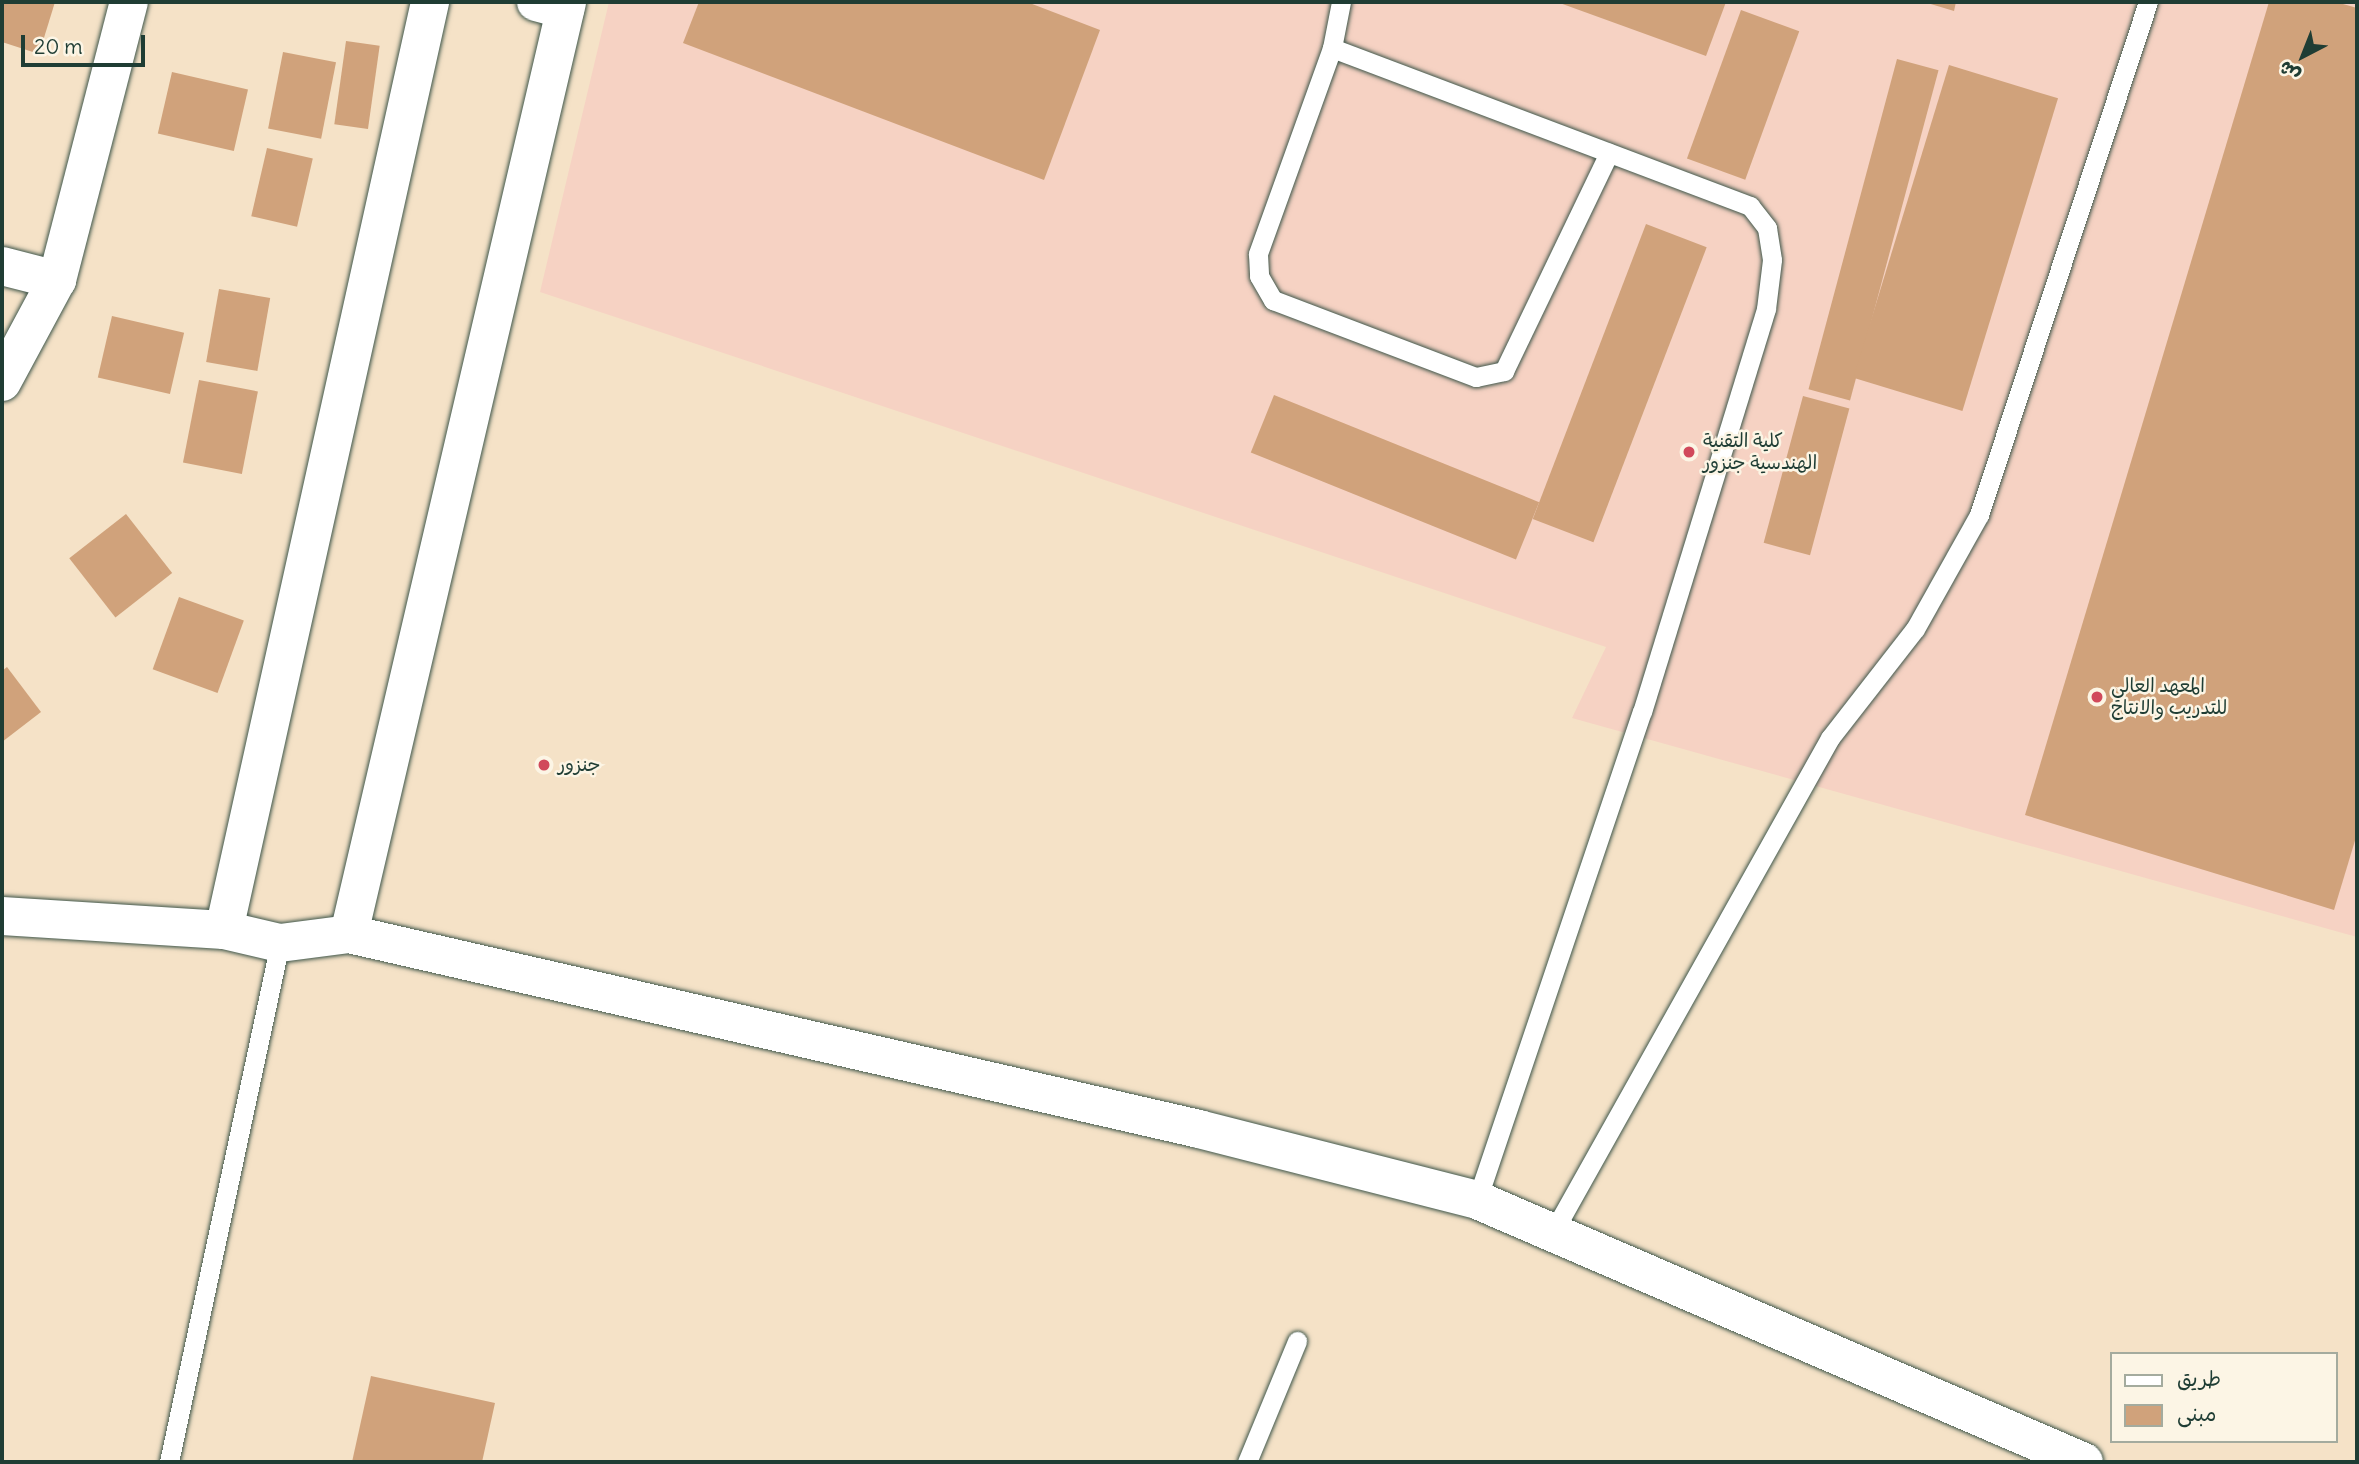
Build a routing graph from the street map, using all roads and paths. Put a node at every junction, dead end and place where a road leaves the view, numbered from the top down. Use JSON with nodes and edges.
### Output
{"nodes":[{"id":1,"x":130,"y":2,"type":"edge"},
{"id":2,"x":430,"y":2,"type":"edge"},
{"id":3,"x":1341,"y":2,"type":"edge"},
{"id":4,"x":2148,"y":2,"type":"edge"},
{"id":5,"x":556,"y":4,"type":"edge"},
{"id":6,"x":1332,"y":48,"type":"junction"},
{"id":7,"x":1609,"y":153,"type":"junction"},
{"id":8,"x":2,"y":266,"type":"edge"},
{"id":9,"x":57,"y":280,"type":"junction"},
{"id":10,"x":2,"y":383,"type":"edge"},
{"id":11,"x":2,"y":916,"type":"edge"},
{"id":12,"x":224,"y":930,"type":"junction"},
{"id":13,"x":349,"y":934,"type":"junction"},
{"id":14,"x":280,"y":943,"type":"junction"},
{"id":15,"x":1476,"y":1200,"type":"junction"},
{"id":16,"x":1552,"y":1234,"type":"junction"},
{"id":17,"x":1297,"y":1340,"type":"dead end"},
{"id":18,"x":169,"y":1462,"type":"edge"},
{"id":19,"x":1247,"y":1462,"type":"edge"},
{"id":20,"x":2084,"y":1462,"type":"edge"}],
"edges":[{"from":1,"to":9,"type":"street"},
{"from":2,"to":12,"type":"street"},
{"from":3,"to":6,"type":"lane"},
{"from":4,"to":16,"type":"lane"},
{"from":5,"to":13,"type":"street"},
{"from":6,"to":7,"type":"lane"},
{"from":6,"to":7,"type":"lane"},
{"from":7,"to":15,"type":"lane"},
{"from":8,"to":9,"type":"street"},
{"from":9,"to":10,"type":"street"},
{"from":11,"to":12,"type":"street"},
{"from":12,"to":14,"type":"street"},
{"from":13,"to":14,"type":"street"},
{"from":13,"to":15,"type":"street"},
{"from":14,"to":18,"type":"lane"},
{"from":15,"to":16,"type":"street"},
{"from":16,"to":20,"type":"street"},
{"from":17,"to":19,"type":"lane"}]}
